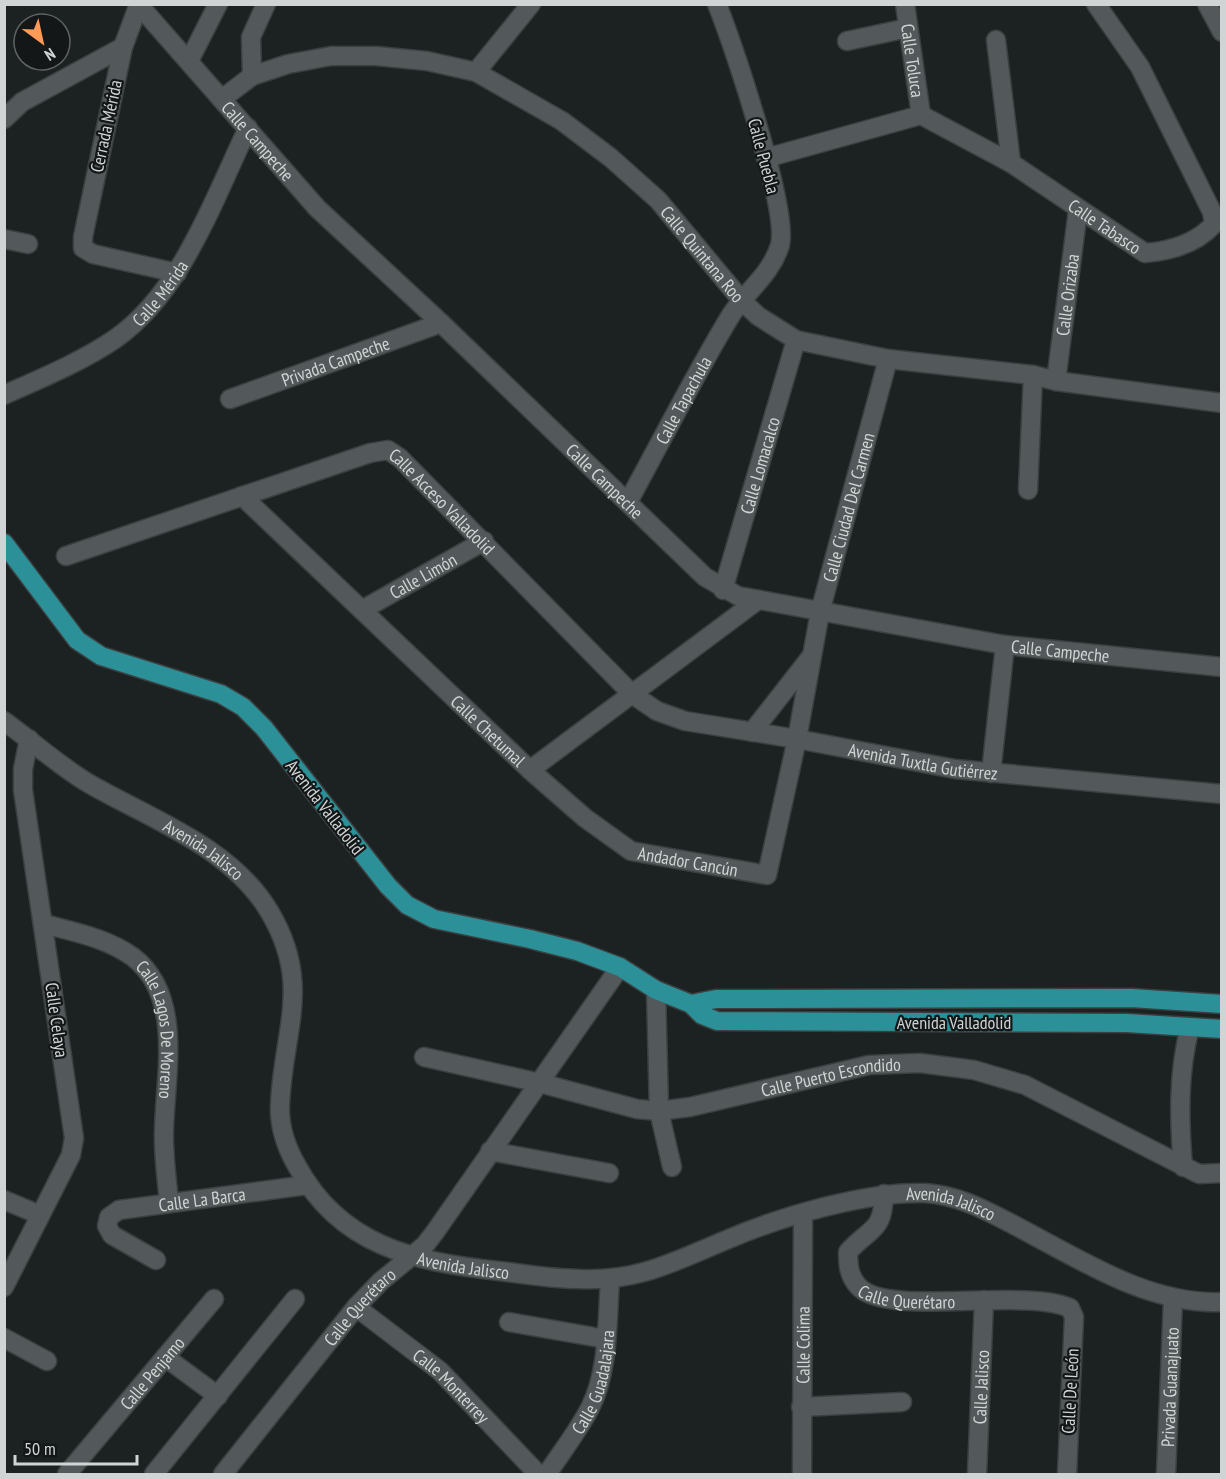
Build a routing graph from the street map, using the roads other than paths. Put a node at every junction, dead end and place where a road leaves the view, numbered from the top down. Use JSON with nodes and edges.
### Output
{"nodes":[{"id":1,"x":218,"y":4,"type":"edge"},
{"id":2,"x":266,"y":4,"type":"edge"},
{"id":3,"x":531,"y":4,"type":"edge"},
{"id":4,"x":717,"y":4,"type":"edge"},
{"id":5,"x":905,"y":4,"type":"edge"},
{"id":6,"x":1096,"y":4,"type":"edge"},
{"id":7,"x":1207,"y":4,"type":"edge"},
{"id":8,"x":139,"y":5,"type":"edge"},
{"id":9,"x":908,"y":28,"type":"junction"},
{"id":10,"x":1221,"y":32,"type":"edge"},
{"id":11,"x":996,"y":40,"type":"dead end"},
{"id":12,"x":847,"y":41,"type":"dead end"},
{"id":13,"x":123,"y":47,"type":"junction"},
{"id":14,"x":189,"y":61,"type":"junction"},
{"id":15,"x":476,"y":72,"type":"junction"},
{"id":16,"x":252,"y":76,"type":"junction"},
{"id":17,"x":223,"y":98,"type":"junction"},
{"id":18,"x":921,"y":115,"type":"junction"},
{"id":19,"x":4,"y":119,"type":"edge"},
{"id":20,"x":248,"y":128,"type":"junction"},
{"id":21,"x":766,"y":158,"type":"junction"},
{"id":22,"x":1011,"y":163,"type":"junction"},
{"id":23,"x":1078,"y":210,"type":"junction"},
{"id":24,"x":4,"y":239,"type":"edge"},
{"id":25,"x":28,"y":244,"type":"dead end"},
{"id":26,"x":177,"y":273,"type":"junction"},
{"id":27,"x":743,"y":302,"type":"junction"},
{"id":28,"x":441,"y":323,"type":"junction"},
{"id":29,"x":796,"y":340,"type":"junction"},
{"id":30,"x":888,"y":359,"type":"junction"},
{"id":31,"x":1033,"y":375,"type":"junction"},
{"id":32,"x":1056,"y":381,"type":"junction"},
{"id":33,"x":4,"y":394,"type":"edge"},
{"id":34,"x":230,"y":399,"type":"dead end"},
{"id":35,"x":1221,"y":403,"type":"edge"},
{"id":36,"x":1028,"y":490,"type":"dead end"},
{"id":37,"x":242,"y":496,"type":"junction"},
{"id":38,"x":628,"y":502,"type":"junction"},
{"id":39,"x":484,"y":541,"type":"junction"},
{"id":40,"x":4,"y":543,"type":"edge"},
{"id":41,"x":66,"y":556,"type":"dead end"},
{"id":42,"x":723,"y":590,"type":"junction"},
{"id":43,"x":758,"y":600,"type":"junction"},
{"id":44,"x":362,"y":610,"type":"junction"},
{"id":45,"x":820,"y":612,"type":"junction"},
{"id":46,"x":1005,"y":645,"type":"junction"},
{"id":47,"x":811,"y":656,"type":"junction"},
{"id":48,"x":1221,"y":667,"type":"edge"},
{"id":49,"x":632,"y":694,"type":"junction"},
{"id":50,"x":4,"y":721,"type":"edge"},
{"id":51,"x":752,"y":732,"type":"junction"},
{"id":52,"x":29,"y":739,"type":"junction"},
{"id":53,"x":797,"y":739,"type":"junction"},
{"id":54,"x":530,"y":770,"type":"junction"},
{"id":55,"x":991,"y":773,"type":"junction"},
{"id":56,"x":1221,"y":794,"type":"edge"},
{"id":57,"x":767,"y":875,"type":"joint"},
{"id":58,"x":44,"y":924,"type":"junction"},
{"id":59,"x":620,"y":967,"type":"junction"},
{"id":60,"x":656,"y":990,"type":"junction"},
{"id":61,"x":691,"y":1004,"type":"junction"},
{"id":62,"x":1221,"y":1004,"type":"edge"},
{"id":63,"x":1190,"y":1027,"type":"junction"},
{"id":64,"x":1221,"y":1029,"type":"edge"},
{"id":65,"x":424,"y":1057,"type":"dead end"},
{"id":66,"x":540,"y":1083,"type":"junction"},
{"id":67,"x":658,"y":1111,"type":"junction"},
{"id":68,"x":490,"y":1151,"type":"junction"},
{"id":69,"x":672,"y":1167,"type":"dead end"},
{"id":70,"x":1183,"y":1167,"type":"junction"},
{"id":71,"x":609,"y":1173,"type":"dead end"},
{"id":72,"x":1221,"y":1173,"type":"edge"},
{"id":73,"x":307,"y":1185,"type":"junction"},
{"id":74,"x":884,"y":1194,"type":"junction"},
{"id":75,"x":4,"y":1200,"type":"edge"},
{"id":76,"x":169,"y":1203,"type":"junction"},
{"id":77,"x":40,"y":1215,"type":"junction"},
{"id":78,"x":803,"y":1215,"type":"junction"},
{"id":79,"x":411,"y":1256,"type":"junction"},
{"id":80,"x":156,"y":1260,"type":"dead end"},
{"id":81,"x":610,"y":1280,"type":"junction"},
{"id":82,"x":4,"y":1287,"type":"edge"},
{"id":83,"x":214,"y":1299,"type":"dead end"},
{"id":84,"x":295,"y":1299,"type":"dead end"},
{"id":85,"x":1173,"y":1299,"type":"junction"},
{"id":86,"x":984,"y":1300,"type":"junction"},
{"id":87,"x":1221,"y":1302,"type":"edge"},
{"id":88,"x":356,"y":1308,"type":"junction"},
{"id":89,"x":1070,"y":1308,"type":"joint"},
{"id":90,"x":509,"y":1322,"type":"dead end"},
{"id":91,"x":4,"y":1338,"type":"edge"},
{"id":92,"x":606,"y":1339,"type":"junction"},
{"id":93,"x":165,"y":1357,"type":"junction"},
{"id":94,"x":47,"y":1361,"type":"dead end"},
{"id":95,"x":218,"y":1396,"type":"junction"},
{"id":96,"x":902,"y":1402,"type":"dead end"},
{"id":97,"x":801,"y":1407,"type":"junction"},
{"id":98,"x":67,"y":1474,"type":"edge"},
{"id":99,"x":154,"y":1474,"type":"edge"},
{"id":100,"x":223,"y":1474,"type":"edge"},
{"id":101,"x":538,"y":1474,"type":"edge"},
{"id":102,"x":547,"y":1474,"type":"edge"},
{"id":103,"x":802,"y":1474,"type":"edge"},
{"id":104,"x":977,"y":1474,"type":"edge"},
{"id":105,"x":1067,"y":1474,"type":"edge"},
{"id":106,"x":1166,"y":1474,"type":"edge"}],
"edges":[{"from":1,"to":14,"type":"street"},
{"from":2,"to":16,"type":"street"},
{"from":3,"to":15,"type":"street"},
{"from":4,"to":21,"type":"street","name":"Calle Puebla"},
{"from":5,"to":9,"type":"street","name":"Calle Toluca"},
{"from":6,"to":23,"type":"street","name":"Calle Tabasco"},
{"from":7,"to":10,"type":"street"},
{"from":8,"to":13,"type":"street","name":"Cerrada Mérida"},
{"from":8,"to":14,"type":"street","name":"Calle Campeche"},
{"from":9,"to":12,"type":"street"},
{"from":9,"to":18,"type":"street","name":"Calle Toluca"},
{"from":11,"to":22,"type":"street"},
{"from":13,"to":19,"type":"street"},
{"from":13,"to":26,"type":"street","name":"Cerrada Mérida"},
{"from":14,"to":17,"type":"street","name":"Calle Campeche"},
{"from":15,"to":16,"type":"street","name":"Calle Quintana Roo"},
{"from":15,"to":27,"type":"street","name":"Calle Quintana Roo"},
{"from":16,"to":17,"type":"street","name":"Calle Quintana Roo"},
{"from":17,"to":20,"type":"street","name":"Calle Campeche"},
{"from":18,"to":21,"type":"street"},
{"from":18,"to":22,"type":"street","name":"Calle Tabasco"},
{"from":20,"to":26,"type":"street","name":"Calle Mérida"},
{"from":20,"to":28,"type":"street","name":"Calle Campeche"},
{"from":21,"to":27,"type":"street","name":"Calle Puebla"},
{"from":22,"to":23,"type":"street","name":"Calle Tabasco"},
{"from":23,"to":32,"type":"street","name":"Calle Orizaba"},
{"from":24,"to":25,"type":"street"},
{"from":26,"to":33,"type":"street","name":"Calle Mérida"},
{"from":27,"to":29,"type":"street","name":"Calle Quintana Roo"},
{"from":27,"to":38,"type":"street","name":"Calle Tapachula"},
{"from":28,"to":34,"type":"street","name":"Privada Campeche"},
{"from":28,"to":38,"type":"street","name":"Calle Campeche"},
{"from":29,"to":30,"type":"street","name":"Calle Quintana Roo"},
{"from":29,"to":42,"type":"street","name":"Calle Lomacalco"},
{"from":30,"to":31,"type":"street","name":"Calle Quintana Roo"},
{"from":30,"to":45,"type":"street","name":"Calle Ciudad Del Carmen"},
{"from":31,"to":32,"type":"street","name":"Calle Quintana Roo"},
{"from":31,"to":36,"type":"street"},
{"from":32,"to":35,"type":"street","name":"Calle Quintana Roo"},
{"from":37,"to":39,"type":"street","name":"Calle Acceso Valladolid"},
{"from":37,"to":41,"type":"street","name":"Calle Acceso Valladolid"},
{"from":37,"to":44,"type":"street","name":"Calle Chetumal"},
{"from":38,"to":42,"type":"street","name":"Calle Campeche"},
{"from":39,"to":44,"type":"street","name":"Calle Limón"},
{"from":39,"to":49,"type":"street","name":"Calle Acceso Valladolid"},
{"from":40,"to":59,"type":"main road","name":"Avenida Valladolid"},
{"from":42,"to":43,"type":"street","name":"Calle Campeche"},
{"from":43,"to":45,"type":"street","name":"Calle Campeche"},
{"from":43,"to":49,"type":"street","name":"Calle Chetumal"},
{"from":44,"to":54,"type":"street","name":"Calle Chetumal"},
{"from":45,"to":46,"type":"street","name":"Calle Campeche"},
{"from":45,"to":47,"type":"street","name":"Calle Ciudad Del Carmen"},
{"from":46,"to":48,"type":"street","name":"Calle Campeche"},
{"from":46,"to":55,"type":"street"},
{"from":47,"to":51,"type":"street"},
{"from":47,"to":53,"type":"street","name":"Calle Ciudad Del Carmen"},
{"from":49,"to":51,"type":"street","name":"Avenida Tuxtla Gutiérrez"},
{"from":49,"to":54,"type":"street","name":"Calle Chetumal"},
{"from":50,"to":52,"type":"street","name":"Avenida Jalisco"},
{"from":51,"to":53,"type":"street","name":"Avenida Tuxtla Gutiérrez"},
{"from":52,"to":58,"type":"street","name":"Calle Celaya"},
{"from":52,"to":73,"type":"street","name":"Avenida Jalisco"},
{"from":53,"to":55,"type":"street","name":"Avenida Tuxtla Gutiérrez"},
{"from":53,"to":57,"type":"street","name":"Calle Ciudad Del Carmen"},
{"from":54,"to":57,"type":"street","name":"Andador Cancún"},
{"from":55,"to":56,"type":"street","name":"Avenida Tuxtla Gutiérrez"},
{"from":58,"to":76,"type":"street","name":"Calle Lagos De Moreno"},
{"from":58,"to":77,"type":"street","name":"Calle Celaya"},
{"from":59,"to":60,"type":"main road","name":"Avenida Valladolid"},
{"from":59,"to":66,"type":"street","name":"Calle Querétaro"},
{"from":60,"to":61,"type":"main road","name":"Avenida Valladolid"},
{"from":60,"to":67,"type":"street"},
{"from":61,"to":62,"type":"main road","name":"Avenida Valladolid"},
{"from":61,"to":63,"type":"main road","name":"Avenida Valladolid"},
{"from":63,"to":64,"type":"main road","name":"Avenida Valladolid"},
{"from":63,"to":70,"type":"street"},
{"from":65,"to":66,"type":"street","name":"Calle Puerto Escondido"},
{"from":66,"to":67,"type":"street","name":"Calle Puerto Escondido"},
{"from":66,"to":68,"type":"street","name":"Calle Querétaro"},
{"from":67,"to":69,"type":"street"},
{"from":67,"to":70,"type":"street","name":"Calle Puerto Escondido"},
{"from":68,"to":71,"type":"street"},
{"from":68,"to":79,"type":"street","name":"Calle Querétaro"},
{"from":70,"to":72,"type":"street","name":"Calle Puerto Escondido"},
{"from":73,"to":76,"type":"street","name":"Calle La Barca"},
{"from":73,"to":79,"type":"street","name":"Avenida Jalisco"},
{"from":74,"to":78,"type":"street","name":"Avenida Jalisco"},
{"from":74,"to":85,"type":"street","name":"Avenida Jalisco"},
{"from":74,"to":86,"type":"street","name":"Calle Querétaro"},
{"from":75,"to":77,"type":"street"},
{"from":76,"to":80,"type":"street","name":"Calle La Barca"},
{"from":77,"to":82,"type":"street","name":"Calle Celaya"},
{"from":78,"to":81,"type":"street","name":"Avenida Jalisco"},
{"from":78,"to":97,"type":"street","name":"Calle Colima"},
{"from":79,"to":81,"type":"street","name":"Avenida Jalisco"},
{"from":79,"to":88,"type":"street","name":"Calle Querétaro"},
{"from":81,"to":92,"type":"street","name":"Calle Guadalajara"},
{"from":83,"to":93,"type":"street","name":"Calle Penjamo"},
{"from":84,"to":95,"type":"street"},
{"from":85,"to":87,"type":"street","name":"Avenida Jalisco"},
{"from":85,"to":106,"type":"street","name":"Privada Guanajuato"},
{"from":86,"to":89,"type":"street","name":"Calle Querétaro"},
{"from":86,"to":104,"type":"street","name":"Calle Jalisco"},
{"from":88,"to":100,"type":"street","name":"Calle Querétaro"},
{"from":88,"to":101,"type":"street","name":"Calle Monterrey"},
{"from":89,"to":105,"type":"street","name":"Calle De León"},
{"from":90,"to":92,"type":"street"},
{"from":91,"to":94,"type":"street"},
{"from":92,"to":102,"type":"street","name":"Calle Guadalajara"},
{"from":93,"to":95,"type":"street"},
{"from":93,"to":98,"type":"street","name":"Calle Penjamo"},
{"from":95,"to":99,"type":"street"},
{"from":96,"to":97,"type":"street"},
{"from":97,"to":103,"type":"street","name":"Calle Colima"}]}
